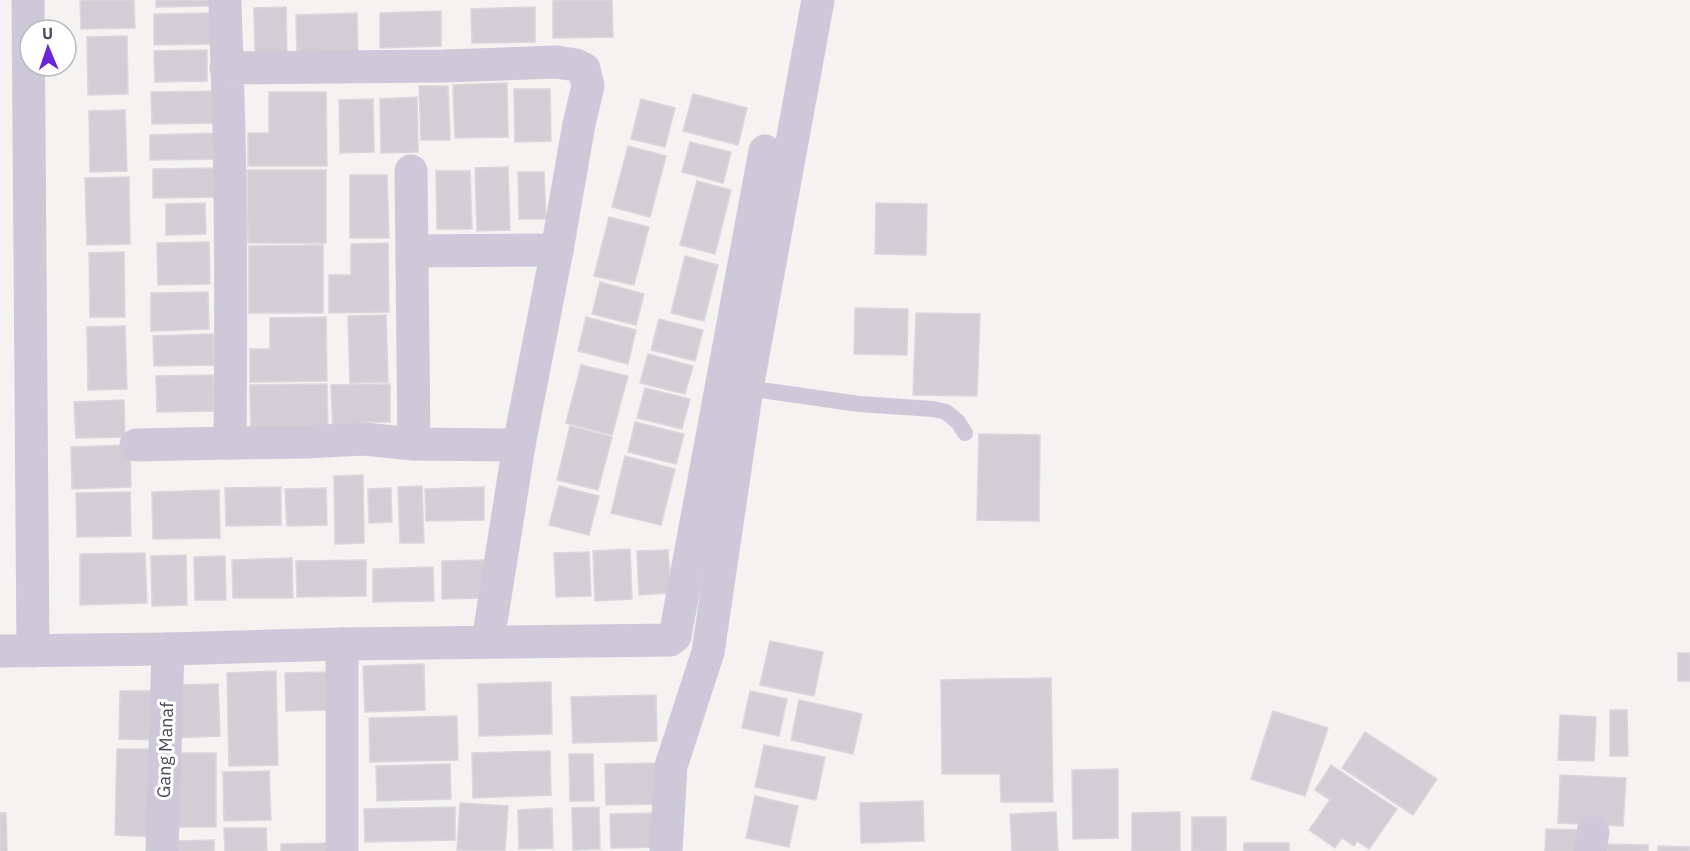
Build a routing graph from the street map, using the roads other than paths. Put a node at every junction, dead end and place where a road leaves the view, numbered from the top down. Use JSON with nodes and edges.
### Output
{"nodes":[{"id":1,"x":28,"y":0,"type":"edge"},
{"id":2,"x":225,"y":0,"type":"edge"},
{"id":3,"x":818,"y":0,"type":"edge"},
{"id":4,"x":226,"y":68,"type":"junction"},
{"id":5,"x":765,"y":151,"type":"dead end"},
{"id":6,"x":411,"y":171,"type":"dead end"},
{"id":7,"x":557,"y":250,"type":"junction"},
{"id":8,"x":413,"y":251,"type":"junction"},
{"id":9,"x":747,"y":388,"type":"junction"},
{"id":10,"x":965,"y":433,"type":"dead end"},
{"id":11,"x":230,"y":443,"type":"junction"},
{"id":12,"x":414,"y":444,"type":"junction"},
{"id":13,"x":519,"y":445,"type":"junction"},
{"id":14,"x":136,"y":446,"type":"dead end"},
{"id":15,"x":488,"y":641,"type":"junction"},
{"id":16,"x":342,"y":644,"type":"junction"},
{"id":17,"x":168,"y":649,"type":"junction"},
{"id":18,"x":0,"y":651,"type":"edge"},
{"id":19,"x":33,"y":651,"type":"junction"},
{"id":20,"x":162,"y":851,"type":"edge"},
{"id":21,"x":342,"y":851,"type":"edge"},
{"id":22,"x":666,"y":851,"type":"edge"}],
"edges":[{"from":1,"to":19,"type":"street"},
{"from":2,"to":4,"type":"street"},
{"from":3,"to":9,"type":"street"},
{"from":4,"to":7,"type":"street"},
{"from":4,"to":11,"type":"street"},
{"from":5,"to":15,"type":"street"},
{"from":6,"to":8,"type":"street"},
{"from":7,"to":8,"type":"street"},
{"from":7,"to":13,"type":"street"},
{"from":8,"to":12,"type":"street"},
{"from":9,"to":10,"type":"lane"},
{"from":9,"to":22,"type":"street"},
{"from":11,"to":12,"type":"street"},
{"from":11,"to":14,"type":"street"},
{"from":12,"to":13,"type":"street"},
{"from":13,"to":15,"type":"street"},
{"from":15,"to":16,"type":"street"},
{"from":16,"to":17,"type":"street"},
{"from":16,"to":21,"type":"street"},
{"from":17,"to":19,"type":"street"},
{"from":17,"to":20,"type":"street","name":"Gang Manaf"},
{"from":18,"to":19,"type":"street"}]}
